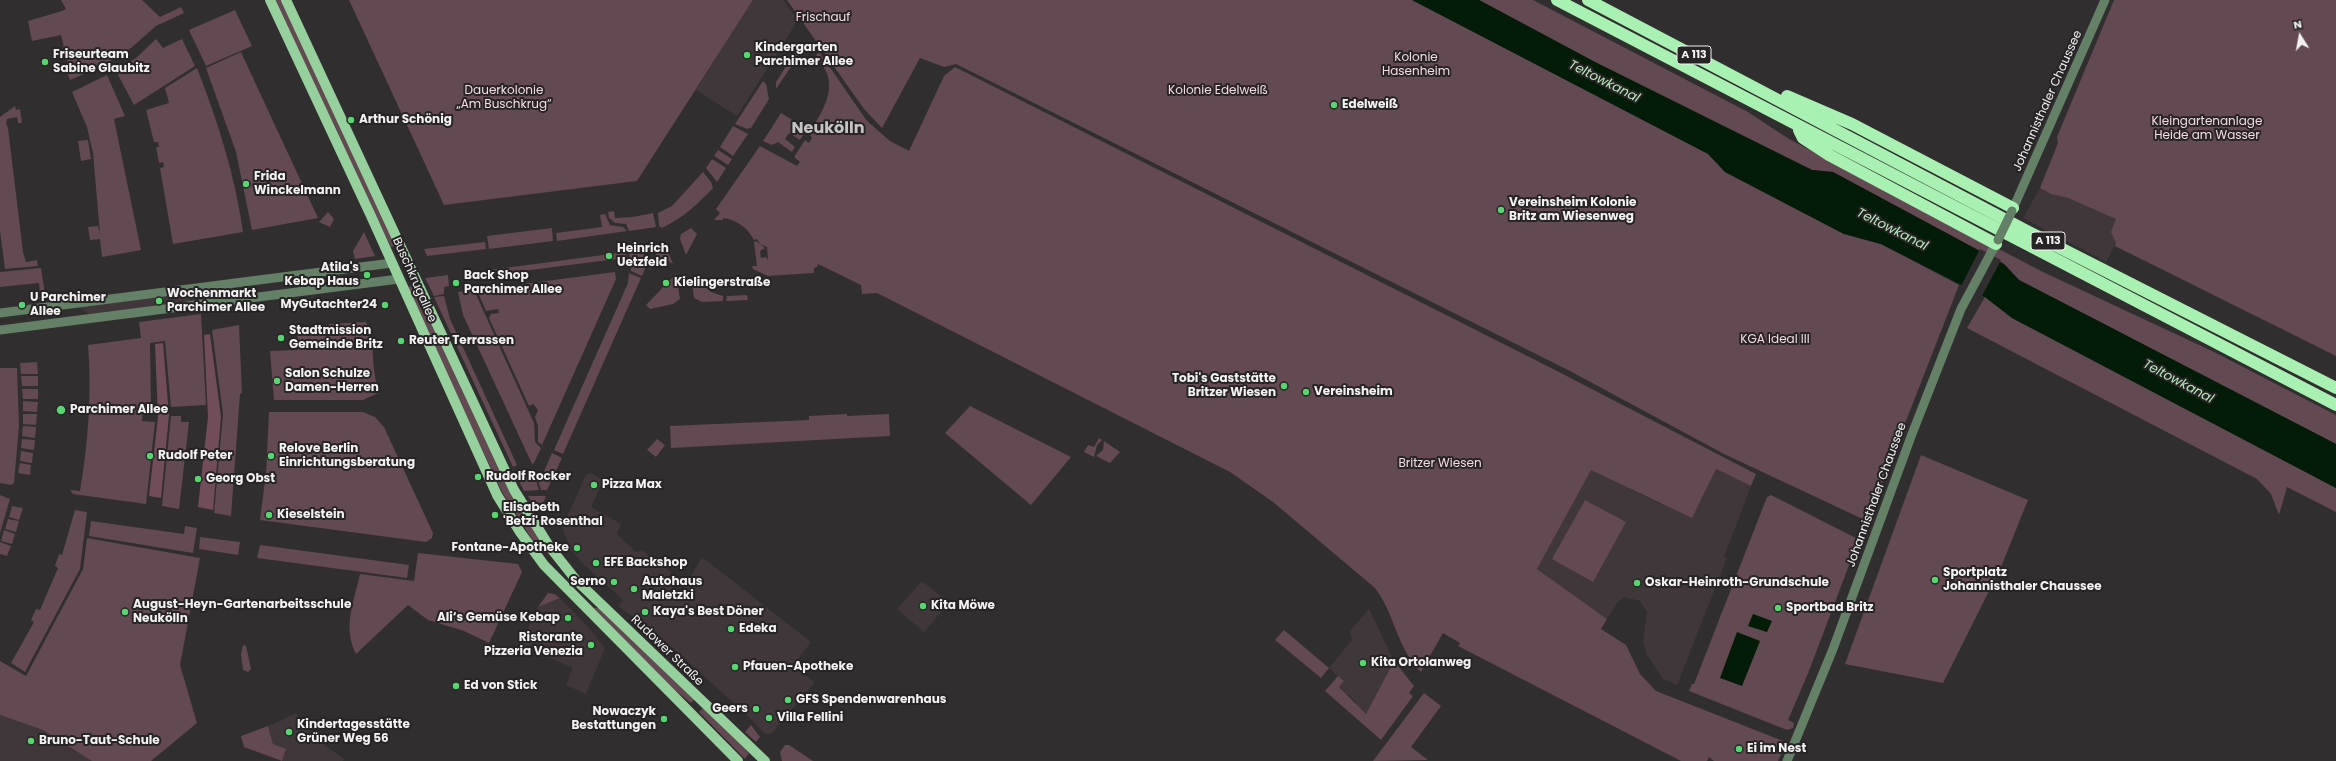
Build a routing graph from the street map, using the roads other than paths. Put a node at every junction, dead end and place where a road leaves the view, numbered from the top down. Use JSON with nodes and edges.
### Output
{"nodes":[{"id":1,"x":270,"y":0,"type":"edge"},
{"id":2,"x":286,"y":0,"type":"edge"},
{"id":3,"x":1557,"y":0,"type":"edge"},
{"id":4,"x":1588,"y":0,"type":"edge"},
{"id":5,"x":2105,"y":0,"type":"edge"},
{"id":6,"x":1762,"y":90,"type":"junction"},
{"id":7,"x":1796,"y":126,"type":"junction"},
{"id":8,"x":2013,"y":210,"type":"junction"},
{"id":9,"x":1995,"y":245,"type":"junction"},
{"id":10,"x":392,"y":263,"type":"junction"},
{"id":11,"x":399,"y":279,"type":"junction"},
{"id":12,"x":0,"y":313,"type":"edge"},
{"id":13,"x":0,"y":330,"type":"edge"},
{"id":14,"x":2336,"y":388,"type":"edge"},
{"id":15,"x":2336,"y":405,"type":"edge"},
{"id":16,"x":555,"y":555,"type":"joint"},
{"id":17,"x":738,"y":761,"type":"edge"},
{"id":18,"x":765,"y":761,"type":"edge"},
{"id":19,"x":1787,"y":761,"type":"edge"}],
"edges":[{"from":1,"to":10,"type":"main road","name":"Buschkrugallee"},
{"from":2,"to":16,"type":"main road","name":"Buschkrugallee"},
{"from":3,"to":7,"type":"highway","number":"A 113"},
{"from":4,"to":6,"type":"highway","number":"A 113"},
{"from":5,"to":8,"type":"street","name":"Johannisthaler Chaussee"},
{"from":6,"to":8,"type":"highway"},
{"from":6,"to":14,"type":"highway","number":"A 113"},
{"from":7,"to":9,"type":"highway"},
{"from":7,"to":15,"type":"highway","number":"A 113"},
{"from":8,"to":9,"type":"street","name":"Johannisthaler Chaussee","bridge":true},
{"from":9,"to":19,"type":"street","name":"Johannisthaler Chaussee"},
{"from":10,"to":11,"type":"main road","name":"Buschkrugallee"},
{"from":10,"to":12,"type":"street"},
{"from":11,"to":13,"type":"street"},
{"from":11,"to":17,"type":"main road","name":"Buschkrugallee"},
{"from":16,"to":18,"type":"main road","name":"Rudower Straße"}]}
